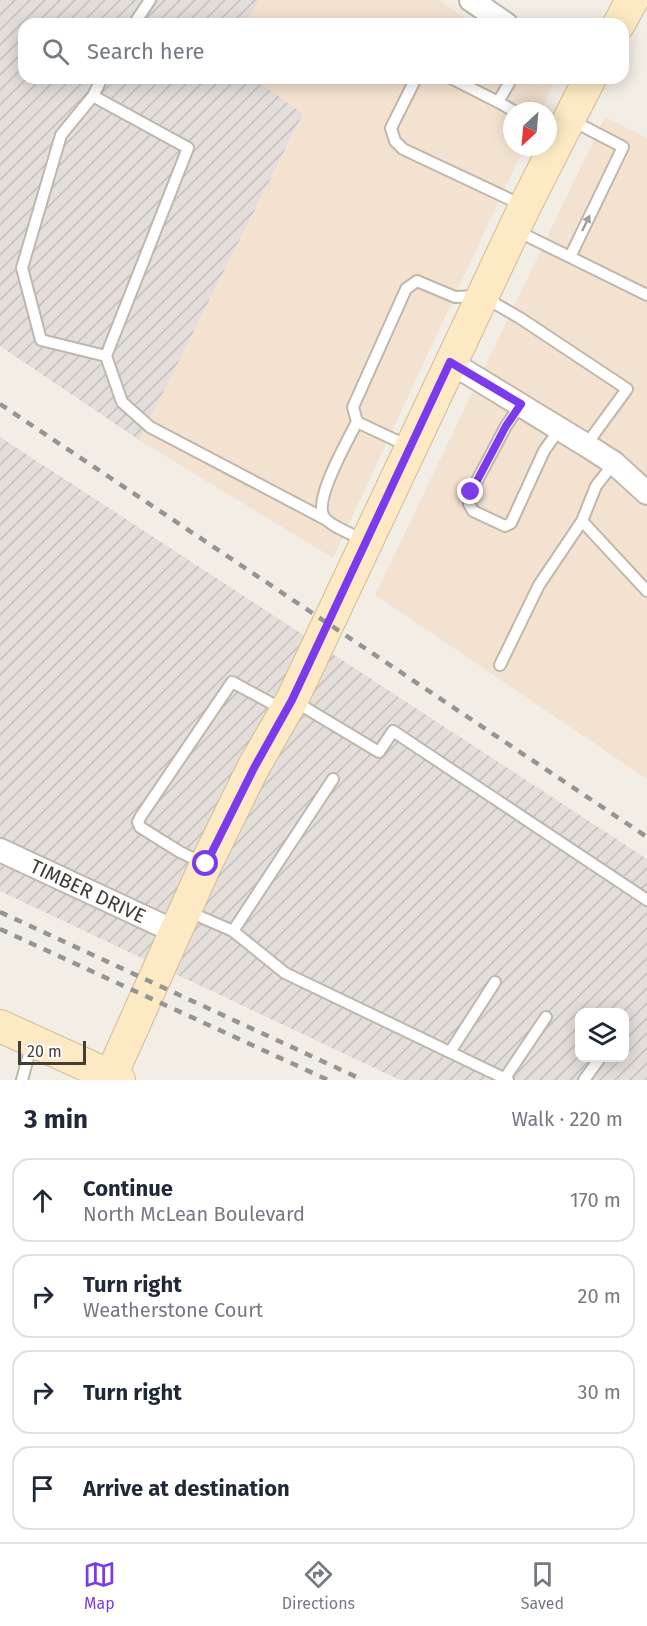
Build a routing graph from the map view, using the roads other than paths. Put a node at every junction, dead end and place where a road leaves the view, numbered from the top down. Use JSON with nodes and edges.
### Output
{"nodes":[{"id":1,"x":150,"y":0,"type":"edge"},
{"id":2,"x":471,"y":0,"type":"edge"},
{"id":3,"x":632,"y":0,"type":"edge"},
{"id":4,"x":138,"y":18,"type":"edge"},
{"id":5,"x":497,"y":18,"type":"edge"},
{"id":6,"x":622,"y":18,"type":"edge"},
{"id":7,"x":99,"y":84,"type":"edge"},
{"id":8,"x":413,"y":84,"type":"edge"},
{"id":9,"x":463,"y":84,"type":"edge"},
{"id":10,"x":508,"y":84,"type":"edge"},
{"id":11,"x":586,"y":84,"type":"edge"},
{"id":12,"x":93,"y":96,"type":"junction"},
{"id":13,"x":498,"y":102,"type":"junction"},
{"id":14,"x":503,"y":105,"type":"edge"},
{"id":15,"x":559,"y":128,"type":"edge"},
{"id":16,"x":519,"y":218,"type":"junction"},
{"id":17,"x":570,"y":257,"type":"junction"},
{"id":18,"x":647,"y":295,"type":"edge"},
{"id":19,"x":482,"y":296,"type":"junction"},
{"id":20,"x":106,"y":356,"type":"junction"},
{"id":21,"x":450,"y":362,"type":"junction"},
{"id":22,"x":521,"y":404,"type":"junction"},
{"id":23,"x":357,"y":422,"type":"junction"},
{"id":24,"x":560,"y":428,"type":"junction"},
{"id":25,"x":586,"y":445,"type":"junction"},
{"id":26,"x":409,"y":447,"type":"junction"},
{"id":27,"x":614,"y":463,"type":"junction"},
{"id":28,"x":647,"y":493,"type":"edge"},
{"id":29,"x":326,"y":519,"type":"junction"},
{"id":30,"x":582,"y":522,"type":"junction"},
{"id":31,"x":366,"y":542,"type":"junction"},
{"id":32,"x":647,"y":591,"type":"edge"},
{"id":33,"x":500,"y":665,"type":"dead end"},
{"id":34,"x":288,"y":705,"type":"junction"},
{"id":35,"x":333,"y":779,"type":"dead end"},
{"id":36,"x":0,"y":850,"type":"edge"},
{"id":37,"x":206,"y":864,"type":"junction"},
{"id":38,"x":647,"y":900,"type":"edge"},
{"id":39,"x":181,"y":922,"type":"junction"},
{"id":40,"x":233,"y":931,"type":"junction"},
{"id":41,"x":495,"y":982,"type":"dead end"},
{"id":42,"x":546,"y":1017,"type":"dead end"},
{"id":43,"x":0,"y":1026,"type":"edge"},
{"id":44,"x":33,"y":1041,"type":"junction"},
{"id":45,"x":450,"y":1052,"type":"junction"},
{"id":46,"x":597,"y":1062,"type":"edge"},
{"id":47,"x":113,"y":1079,"type":"edge"},
{"id":48,"x":506,"y":1079,"type":"edge"},
{"id":49,"x":22,"y":1080,"type":"edge"},
{"id":50,"x":584,"y":1080,"type":"edge"}],
"edges":[{"from":1,"to":4,"type":"lane"},
{"from":2,"to":5,"type":"street"},
{"from":3,"to":6,"type":"main road"},
{"from":7,"to":12,"type":"lane"},
{"from":8,"to":16,"type":"lane"},
{"from":9,"to":13,"type":"lane"},
{"from":10,"to":13,"type":"lane"},
{"from":11,"to":15,"type":"main road"},
{"from":12,"to":20,"type":"lane"},
{"from":12,"to":20,"type":"lane"},
{"from":13,"to":14,"type":"lane"},
{"from":15,"to":16,"type":"main road"},
{"from":17,"to":15,"type":"lane","one_way":true},
{"from":16,"to":17,"type":"lane"},
{"from":16,"to":19,"type":"main road"},
{"from":17,"to":18,"type":"lane"},
{"from":19,"to":21,"type":"main road"},
{"from":19,"to":23,"type":"lane"},
{"from":19,"to":25,"type":"lane"},
{"from":20,"to":29,"type":"lane"},
{"from":21,"to":22,"type":"street"},
{"from":21,"to":26,"type":"main road"},
{"from":22,"to":24,"type":"street"},
{"from":22,"to":24,"type":"lane"},
{"from":23,"to":26,"type":"lane"},
{"from":23,"to":29,"type":"lane"},
{"from":24,"to":25,"type":"street"},
{"from":25,"to":27,"type":"street"},
{"from":26,"to":31,"type":"main road"},
{"from":27,"to":28,"type":"street"},
{"from":27,"to":30,"type":"lane"},
{"from":29,"to":31,"type":"lane"},
{"from":30,"to":32,"type":"lane"},
{"from":30,"to":33,"type":"lane"},
{"from":31,"to":34,"type":"main road"},
{"from":34,"to":37,"type":"main road"},
{"from":34,"to":37,"type":"lane"},
{"from":34,"to":38,"type":"lane"},
{"from":35,"to":40,"type":"lane"},
{"from":36,"to":39,"type":"street","name":"TIMBER DRIVE"},
{"from":37,"to":39,"type":"main road"},
{"from":39,"to":40,"type":"lane"},
{"from":39,"to":47,"type":"main road"},
{"from":40,"to":45,"type":"lane"},
{"from":41,"to":45,"type":"lane"},
{"from":42,"to":48,"type":"lane"},
{"from":43,"to":44,"type":"main road"},
{"from":44,"to":47,"type":"main road"},
{"from":44,"to":49,"type":"lane"},
{"from":45,"to":48,"type":"lane"},
{"from":46,"to":50,"type":"lane"}]}
